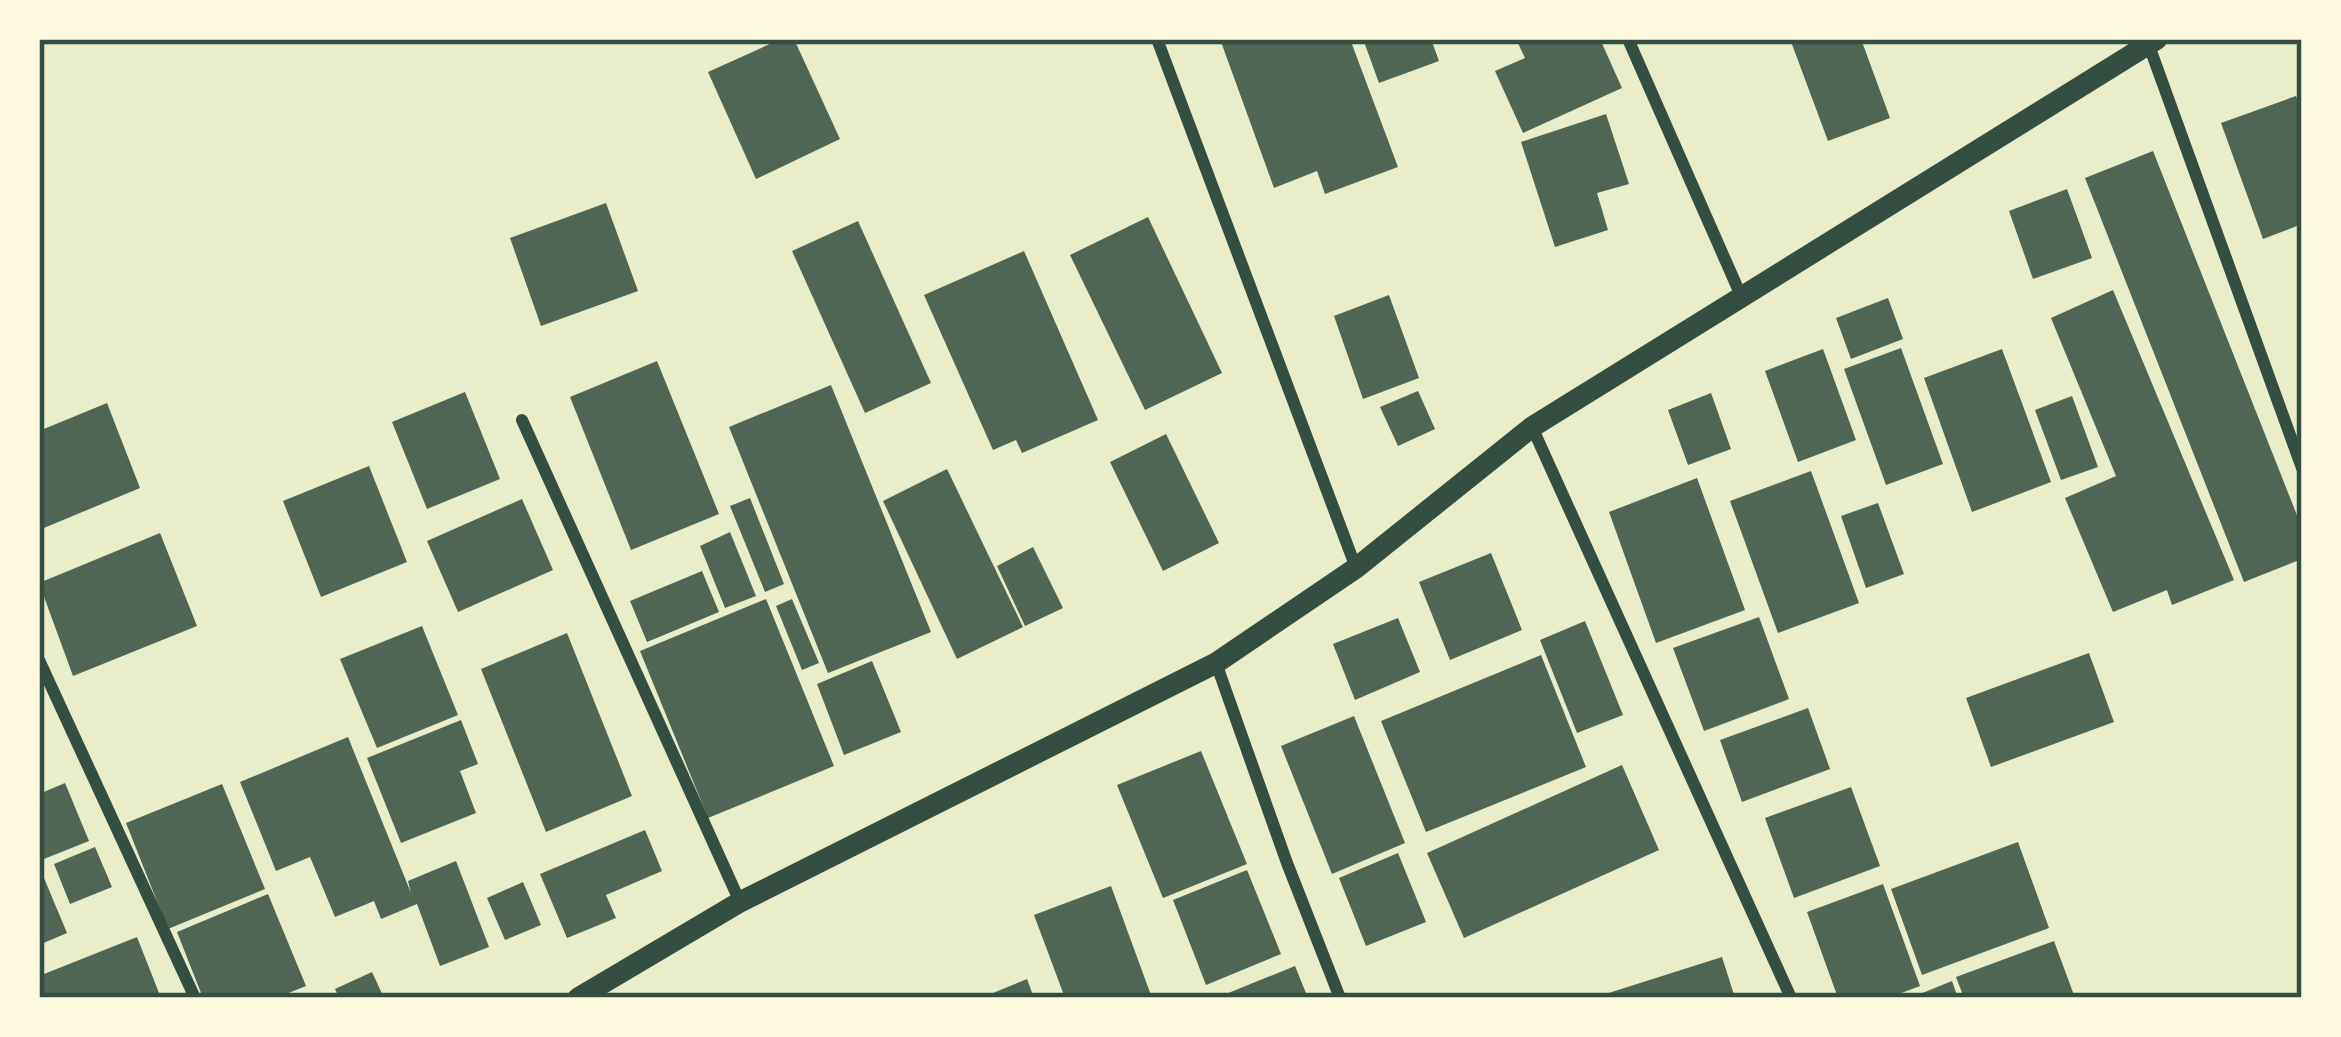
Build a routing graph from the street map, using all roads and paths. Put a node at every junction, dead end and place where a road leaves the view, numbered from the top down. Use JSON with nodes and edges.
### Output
{"nodes":[{"id":1,"x":1157,"y":39,"type":"edge"},
{"id":2,"x":1628,"y":39,"type":"edge"},
{"id":3,"x":2151,"y":41,"type":"edge"},
{"id":4,"x":1742,"y":299,"type":"junction"},
{"id":5,"x":521,"y":420,"type":"dead end"},
{"id":6,"x":1532,"y":427,"type":"junction"},
{"id":7,"x":2302,"y":468,"type":"edge"},
{"id":8,"x":1356,"y":568,"type":"junction"},
{"id":9,"x":39,"y":659,"type":"edge"},
{"id":10,"x":1216,"y":663,"type":"junction"},
{"id":11,"x":740,"y":902,"type":"junction"},
{"id":12,"x":195,"y":998,"type":"edge"},
{"id":13,"x":578,"y":998,"type":"edge"},
{"id":14,"x":1340,"y":998,"type":"edge"},
{"id":15,"x":1791,"y":998,"type":"edge"}],
"edges":[{"from":1,"to":8,"type":"street"},
{"from":2,"to":4,"type":"street"},
{"from":3,"to":4,"type":"street"},
{"from":3,"to":7,"type":"street"},
{"from":4,"to":6,"type":"street"},
{"from":5,"to":11,"type":"street"},
{"from":6,"to":8,"type":"street"},
{"from":6,"to":15,"type":"street"},
{"from":8,"to":10,"type":"street"},
{"from":9,"to":12,"type":"street"},
{"from":10,"to":11,"type":"street"},
{"from":10,"to":14,"type":"street"},
{"from":11,"to":13,"type":"street"}]}
